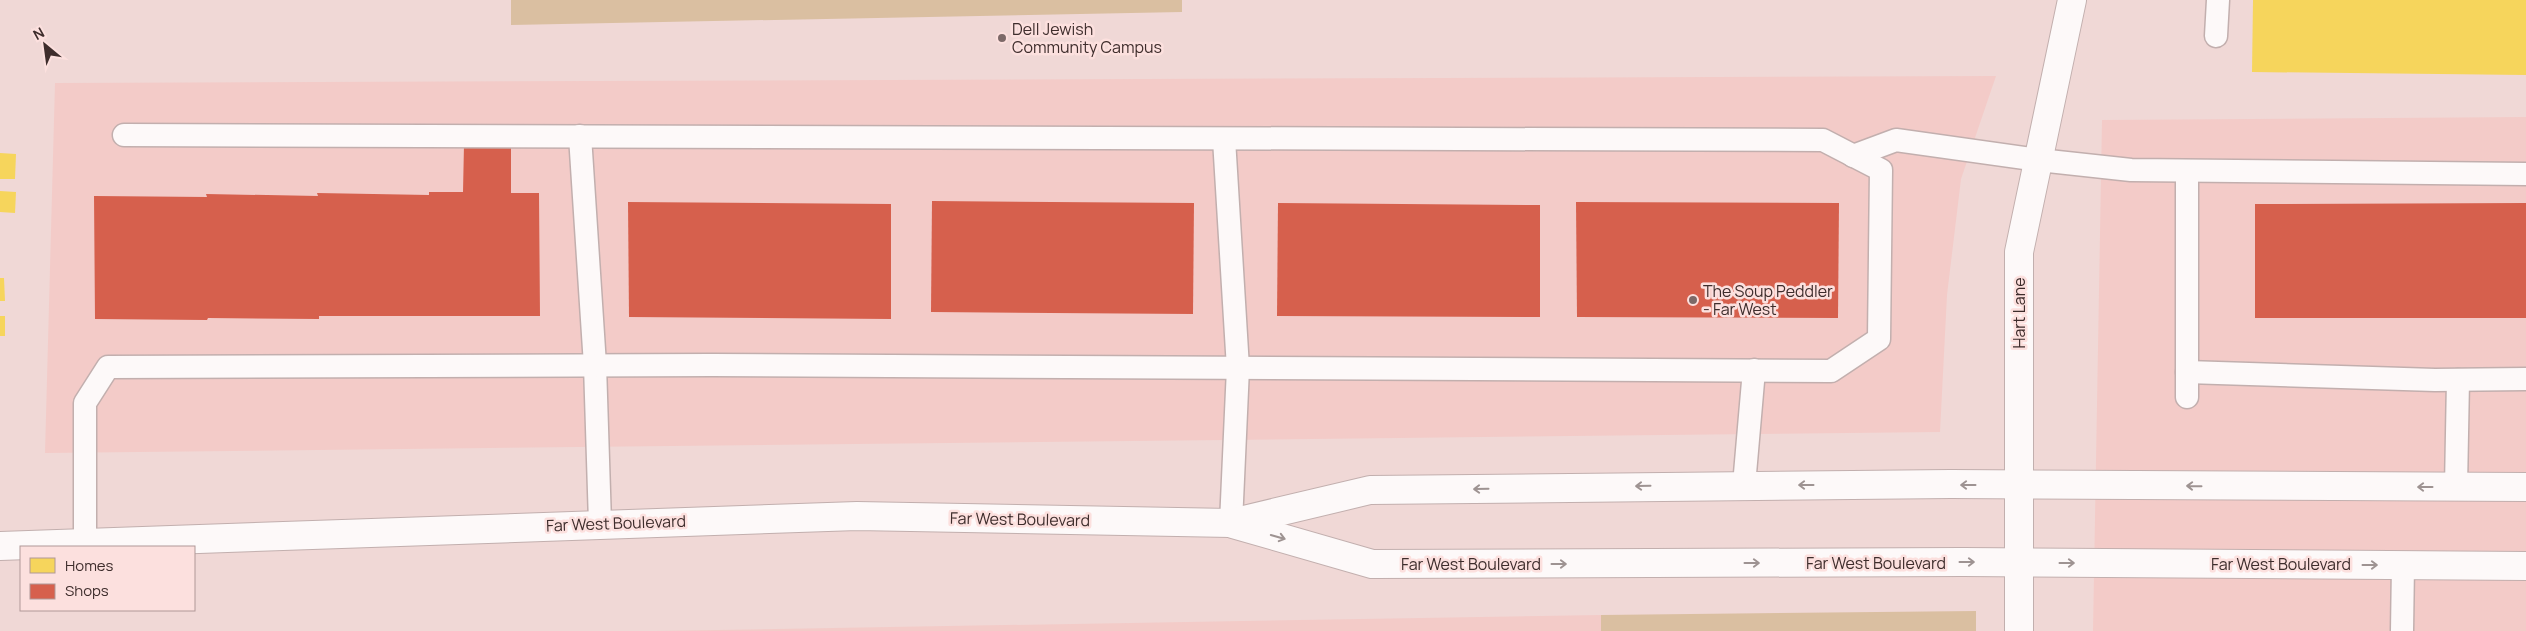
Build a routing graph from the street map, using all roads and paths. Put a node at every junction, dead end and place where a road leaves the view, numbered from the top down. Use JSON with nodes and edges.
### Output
{"nodes":[{"id":1,"x":2072,"y":0,"type":"edge"},
{"id":2,"x":2218,"y":0,"type":"edge"},
{"id":3,"x":2216,"y":36,"type":"dead end"},
{"id":4,"x":124,"y":135,"type":"dead end"},
{"id":5,"x":580,"y":136,"type":"junction"},
{"id":6,"x":1224,"y":138,"type":"junction"},
{"id":7,"x":1853,"y":156,"type":"junction"},
{"id":8,"x":2039,"y":160,"type":"junction"},
{"id":9,"x":2187,"y":171,"type":"junction"},
{"id":10,"x":2526,"y":174,"type":"edge"},
{"id":11,"x":595,"y":365,"type":"junction"},
{"id":12,"x":1238,"y":368,"type":"junction"},
{"id":13,"x":1754,"y":370,"type":"junction"},
{"id":14,"x":2187,"y":372,"type":"junction"},
{"id":15,"x":2526,"y":379,"type":"edge"},
{"id":16,"x":2458,"y":380,"type":"junction"},
{"id":17,"x":2187,"y":397,"type":"dead end"},
{"id":18,"x":1744,"y":485,"type":"junction"},
{"id":19,"x":2017,"y":485,"type":"junction"},
{"id":20,"x":2456,"y":487,"type":"junction"},
{"id":21,"x":2526,"y":487,"type":"edge"},
{"id":22,"x":600,"y":523,"type":"junction"},
{"id":23,"x":1231,"y":523,"type":"junction"},
{"id":24,"x":85,"y":542,"type":"junction"},
{"id":25,"x":0,"y":546,"type":"edge"},
{"id":26,"x":2018,"y":563,"type":"junction"},
{"id":27,"x":2403,"y":565,"type":"junction"},
{"id":28,"x":2526,"y":566,"type":"edge"},
{"id":29,"x":2019,"y":631,"type":"edge"},
{"id":30,"x":2402,"y":631,"type":"edge"}],
"edges":[{"from":1,"to":8,"type":"street","name":"Hart Lane"},
{"from":2,"to":3,"type":"lane"},
{"from":4,"to":5,"type":"lane"},
{"from":5,"to":6,"type":"lane"},
{"from":5,"to":11,"type":"lane"},
{"from":6,"to":7,"type":"lane"},
{"from":6,"to":12,"type":"lane"},
{"from":7,"to":8,"type":"lane"},
{"from":7,"to":13,"type":"lane"},
{"from":8,"to":9,"type":"lane"},
{"from":8,"to":19,"type":"street","name":"Hart Lane"},
{"from":9,"to":10,"type":"lane"},
{"from":9,"to":14,"type":"lane"},
{"from":11,"to":12,"type":"lane"},
{"from":11,"to":22,"type":"lane"},
{"from":11,"to":24,"type":"lane"},
{"from":12,"to":13,"type":"lane"},
{"from":12,"to":23,"type":"lane"},
{"from":13,"to":18,"type":"lane"},
{"from":14,"to":16,"type":"lane"},
{"from":14,"to":17,"type":"lane"},
{"from":15,"to":16,"type":"lane"},
{"from":16,"to":20,"type":"lane"},
{"from":19,"to":18,"type":"street","name":"Far West Boulevard","one_way":true},
{"from":18,"to":23,"type":"street","name":"Far West Boulevard","one_way":true},
{"from":20,"to":19,"type":"street","name":"Far West Boulevard","one_way":true},
{"from":19,"to":26,"type":"street","name":"Hart Lane"},
{"from":20,"to":21,"type":"street","name":"Far West Boulevard"},
{"from":22,"to":23,"type":"street","name":"Far West Boulevard"},
{"from":22,"to":24,"type":"street","name":"Far West Boulevard"},
{"from":23,"to":26,"type":"street","name":"Far West Boulevard","one_way":true},
{"from":24,"to":25,"type":"street","name":"Far West Boulevard"},
{"from":26,"to":27,"type":"street","name":"Far West Boulevard","one_way":true},
{"from":26,"to":29,"type":"street","name":"Hart Lane"},
{"from":27,"to":28,"type":"street","name":"Far West Boulevard"},
{"from":27,"to":30,"type":"lane"}]}
